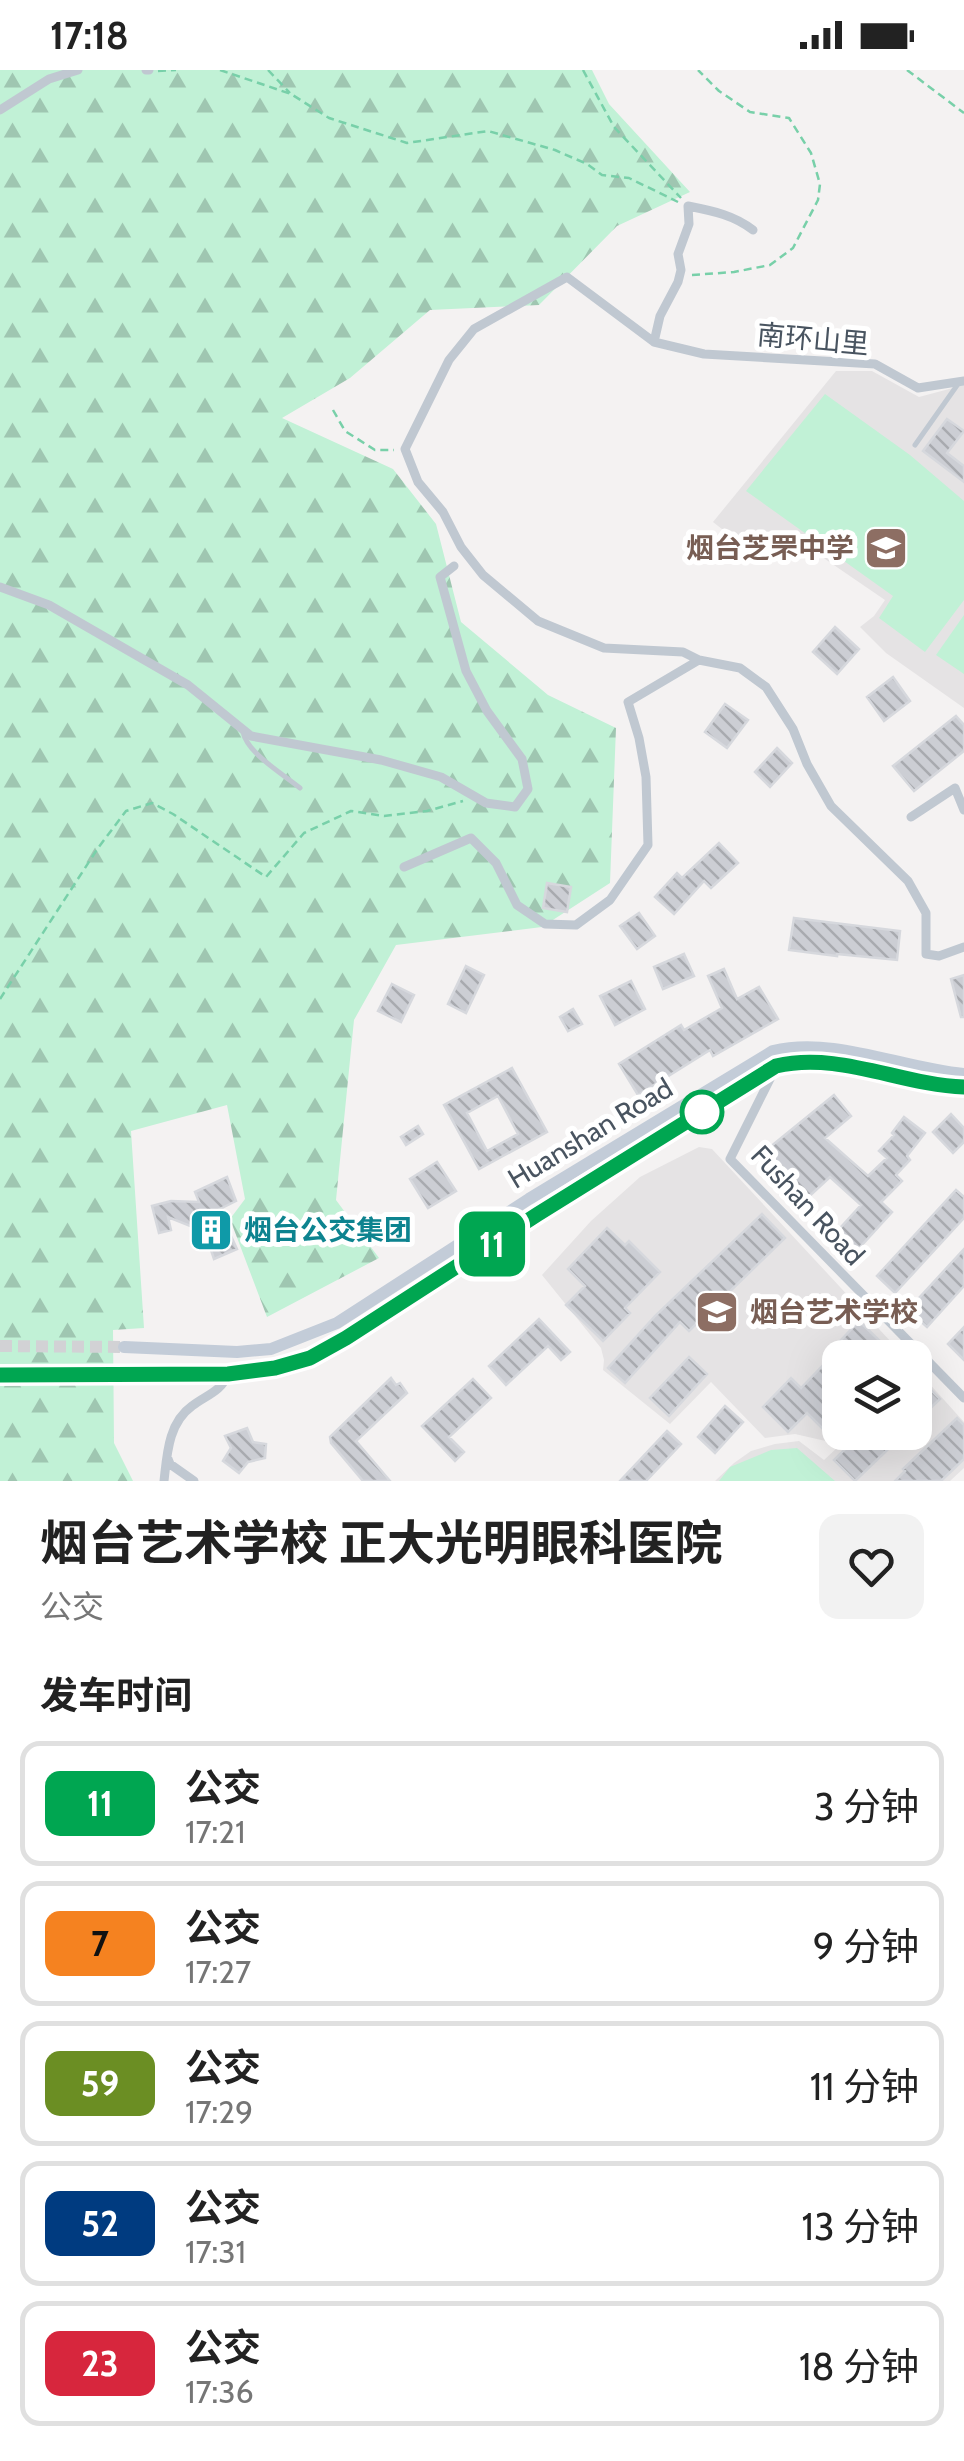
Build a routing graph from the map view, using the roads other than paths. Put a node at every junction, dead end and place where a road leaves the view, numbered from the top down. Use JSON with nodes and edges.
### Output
{"nodes":[{"id":1,"x":78,"y":70,"type":"edge"},
{"id":2,"x":0,"y":110,"type":"edge"},
{"id":3,"x":753,"y":230,"type":"dead end"},
{"id":4,"x":654,"y":342,"type":"junction"},
{"id":5,"x":962,"y":381,"type":"edge"},
{"id":6,"x":916,"y":445,"type":"dead end"},
{"id":7,"x":454,"y":566,"type":"dead end"},
{"id":8,"x":0,"y":587,"type":"edge"},
{"id":9,"x":699,"y":660,"type":"junction"},
{"id":10,"x":243,"y":729,"type":"junction"},
{"id":11,"x":300,"y":788,"type":"dead end"},
{"id":12,"x":964,"y":810,"type":"edge"},
{"id":13,"x":912,"y":817,"type":"dead end"},
{"id":14,"x":404,"y":867,"type":"dead end"},
{"id":15,"x":964,"y":947,"type":"edge"},
{"id":16,"x":776,"y":1066,"type":"junction"},
{"id":17,"x":964,"y":1074,"type":"edge"},
{"id":18,"x":964,"y":1087,"type":"edge"},
{"id":19,"x":124,"y":1347,"type":"tunnel mouth"},
{"id":20,"x":228,"y":1374,"type":"junction"},
{"id":21,"x":124,"y":1376,"type":"tunnel mouth"},
{"id":22,"x":964,"y":1398,"type":"edge"},
{"id":23,"x":166,"y":1457,"type":"junction"},
{"id":24,"x":164,"y":1481,"type":"edge"},
{"id":25,"x":194,"y":1481,"type":"edge"}],
"edges":[{"from":1,"to":2,"type":"street"},
{"from":3,"to":4,"type":"street"},
{"from":4,"to":5,"type":"street","name":"南环山里"},
{"from":4,"to":9,"type":"street"},
{"from":5,"to":6,"type":"lane"},
{"from":7,"to":10,"type":"street"},
{"from":8,"to":10,"type":"street"},
{"from":9,"to":14,"type":"street"},
{"from":9,"to":15,"type":"street"},
{"from":10,"to":11,"type":"lane"},
{"from":12,"to":13,"type":"street"},
{"from":16,"to":18,"type":"main road","name":"Huanshan Road"},
{"from":16,"to":20,"type":"main road","name":"Huanshan Road"},
{"from":16,"to":22,"type":"street","name":"Fushan Road"},
{"from":17,"to":19,"type":"main road"},
{"from":20,"to":21,"type":"main road","name":"Huanshan Road"},
{"from":20,"to":23,"type":"street"},
{"from":23,"to":24,"type":"street"},
{"from":23,"to":25,"type":"street"}]}
